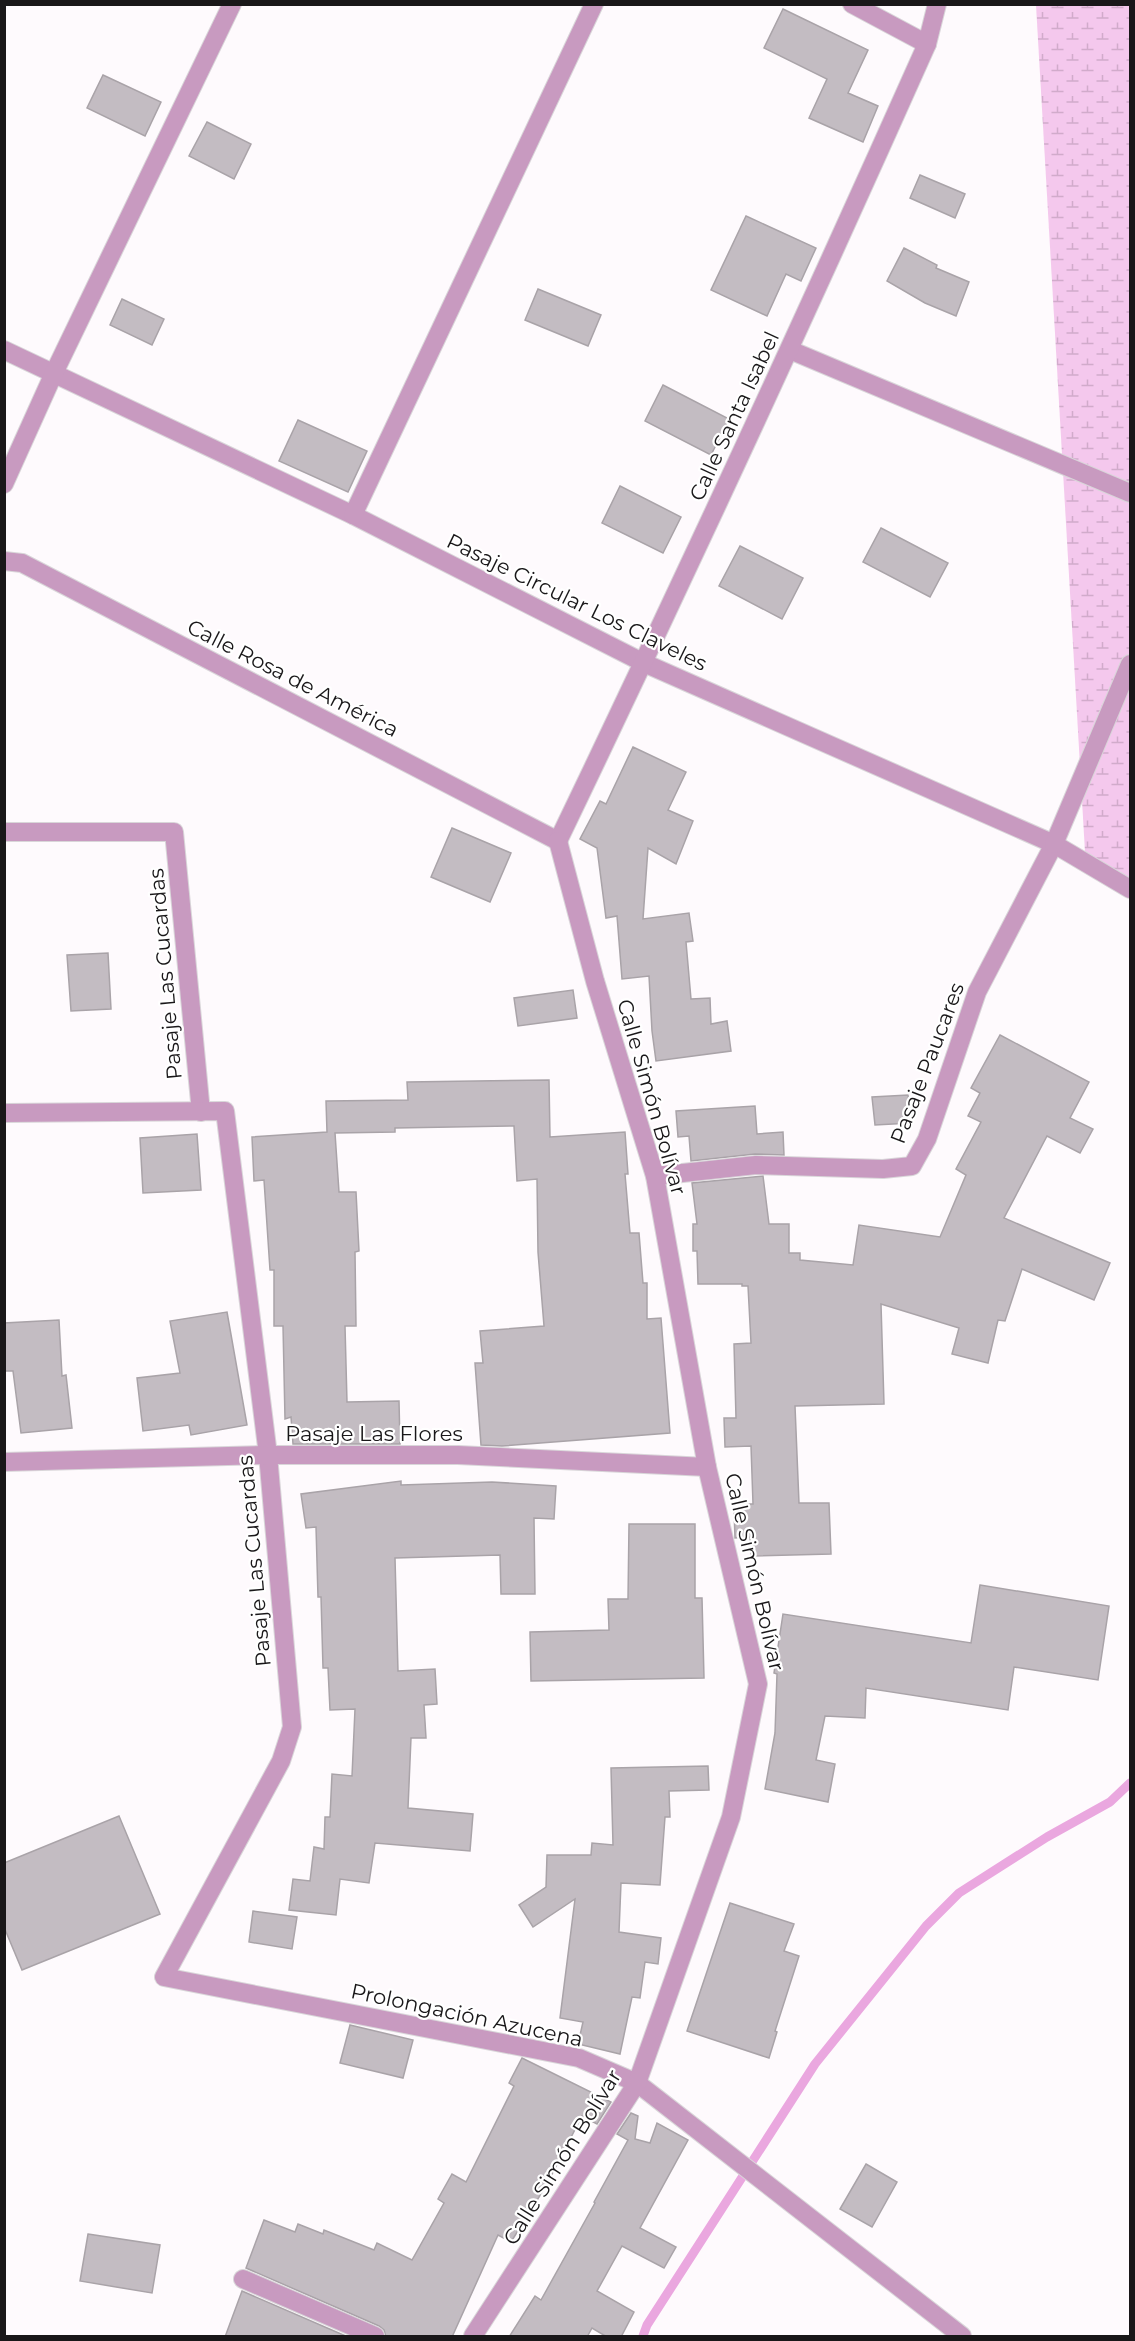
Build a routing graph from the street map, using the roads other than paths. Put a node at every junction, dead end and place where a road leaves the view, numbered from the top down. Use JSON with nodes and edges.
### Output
{"nodes":[{"id":1,"x":232,"y":4,"type":"edge"},
{"id":2,"x":594,"y":4,"type":"edge"},
{"id":3,"x":852,"y":4,"type":"edge"},
{"id":4,"x":937,"y":4,"type":"edge"},
{"id":5,"x":927,"y":44,"type":"junction"},
{"id":6,"x":4,"y":350,"type":"edge"},
{"id":7,"x":790,"y":350,"type":"junction"},
{"id":8,"x":54,"y":373,"type":"junction"},
{"id":9,"x":4,"y":484,"type":"edge"},
{"id":10,"x":1131,"y":493,"type":"edge"},
{"id":11,"x":353,"y":515,"type":"junction"},
{"id":12,"x":4,"y":561,"type":"edge"},
{"id":13,"x":644,"y":663,"type":"junction"},
{"id":14,"x":1131,"y":664,"type":"edge"},
{"id":15,"x":4,"y":832,"type":"edge"},
{"id":16,"x":558,"y":841,"type":"junction"},
{"id":17,"x":1054,"y":844,"type":"junction"},
{"id":18,"x":1131,"y":889,"type":"edge"},
{"id":19,"x":201,"y":1112,"type":"junction"},
{"id":20,"x":4,"y":1113,"type":"edge"},
{"id":21,"x":655,"y":1176,"type":"junction"},
{"id":22,"x":268,"y":1455,"type":"junction"},
{"id":23,"x":4,"y":1462,"type":"edge"},
{"id":24,"x":707,"y":1467,"type":"junction"},
{"id":25,"x":164,"y":1977,"type":"joint"},
{"id":26,"x":637,"y":2083,"type":"junction"},
{"id":27,"x":243,"y":2279,"type":"dead end"},
{"id":28,"x":375,"y":2337,"type":"edge"},
{"id":29,"x":473,"y":2337,"type":"edge"},
{"id":30,"x":962,"y":2337,"type":"edge"}],
"edges":[{"from":1,"to":8,"type":"street"},
{"from":2,"to":11,"type":"street"},
{"from":3,"to":5,"type":"street"},
{"from":4,"to":5,"type":"street","name":"Calle Santa Isabel"},
{"from":5,"to":7,"type":"street","name":"Calle Santa Isabel"},
{"from":6,"to":8,"type":"street","name":"Pasaje Circular Los Claveles"},
{"from":7,"to":10,"type":"street"},
{"from":7,"to":13,"type":"street","name":"Calle Santa Isabel"},
{"from":8,"to":9,"type":"street"},
{"from":8,"to":11,"type":"street","name":"Pasaje Circular Los Claveles"},
{"from":11,"to":13,"type":"street","name":"Pasaje Circular Los Claveles"},
{"from":12,"to":16,"type":"street","name":"Calle Rosa de América"},
{"from":13,"to":16,"type":"street","name":"Calle Santa Isabel"},
{"from":13,"to":17,"type":"street","name":"Pasaje Circular Los Claveles"},
{"from":14,"to":17,"type":"street"},
{"from":15,"to":19,"type":"street","name":"Pasaje Las Cucardas"},
{"from":16,"to":21,"type":"street","name":"Calle Simón Bolívar"},
{"from":17,"to":18,"type":"street","name":"Pasaje Circular Los Claveles"},
{"from":17,"to":21,"type":"street","name":"Pasaje Paucares"},
{"from":19,"to":20,"type":"street"},
{"from":19,"to":22,"type":"street","name":"Pasaje Las Cucardas"},
{"from":21,"to":24,"type":"street","name":"Calle Simón Bolívar"},
{"from":22,"to":23,"type":"street","name":"Pasaje Las Flores"},
{"from":22,"to":24,"type":"street","name":"Pasaje Las Flores"},
{"from":22,"to":25,"type":"street","name":"Pasaje Las Cucardas"},
{"from":24,"to":26,"type":"street","name":"Calle Simón Bolívar"},
{"from":25,"to":26,"type":"street","name":"Prolongación Azucena"},
{"from":26,"to":29,"type":"street","name":"Calle Simón Bolívar"},
{"from":26,"to":30,"type":"street","name":"Prolongación Azucena"},
{"from":27,"to":28,"type":"street"}]}
